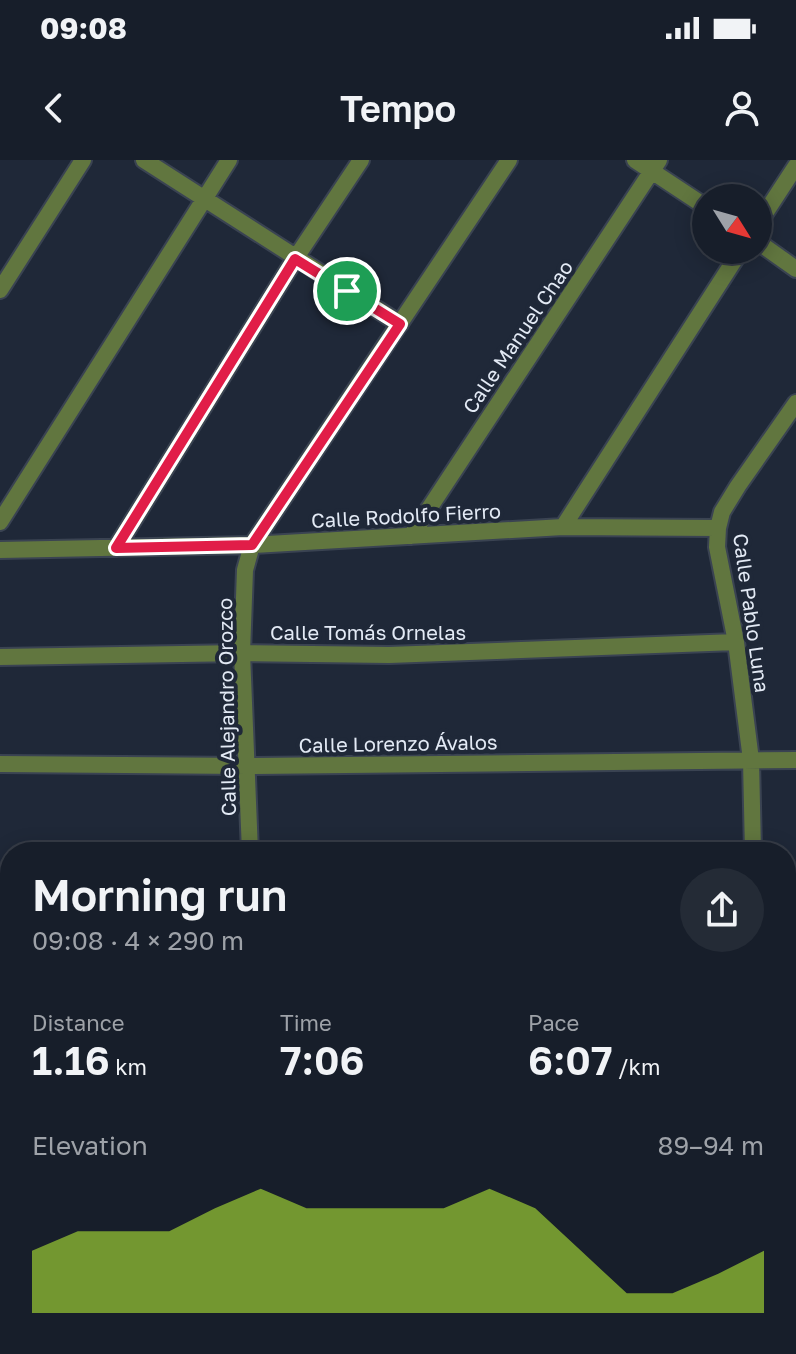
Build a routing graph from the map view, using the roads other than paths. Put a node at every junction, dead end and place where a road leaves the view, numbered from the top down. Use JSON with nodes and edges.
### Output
{"nodes":[{"id":1,"x":83,"y":160,"type":"edge"},
{"id":2,"x":144,"y":160,"type":"edge"},
{"id":3,"x":229,"y":160,"type":"edge"},
{"id":4,"x":361,"y":160,"type":"edge"},
{"id":5,"x":509,"y":160,"type":"edge"},
{"id":6,"x":635,"y":160,"type":"edge"},
{"id":7,"x":656,"y":166,"type":"edge"},
{"id":8,"x":796,"y":166,"type":"edge"},
{"id":9,"x":692,"y":196,"type":"edge"},
{"id":10,"x":205,"y":197,"type":"junction"},
{"id":11,"x":772,"y":203,"type":"edge"},
{"id":12,"x":772,"y":252,"type":"edge"},
{"id":13,"x":295,"y":259,"type":"junction"},
{"id":14,"x":732,"y":264,"type":"edge"},
{"id":15,"x":796,"y":269,"type":"edge"},
{"id":16,"x":0,"y":290,"type":"edge"},
{"id":17,"x":400,"y":324,"type":"junction"},
{"id":18,"x":796,"y":403,"type":"edge"},
{"id":19,"x":0,"y":522,"type":"edge"},
{"id":20,"x":563,"y":527,"type":"junction"},
{"id":21,"x":718,"y":528,"type":"junction"},
{"id":22,"x":411,"y":536,"type":"junction"},
{"id":23,"x":252,"y":545,"type":"junction"},
{"id":24,"x":116,"y":548,"type":"junction"},
{"id":25,"x":0,"y":550,"type":"edge"},
{"id":26,"x":736,"y":642,"type":"junction"},
{"id":27,"x":242,"y":653,"type":"junction"},
{"id":28,"x":0,"y":657,"type":"edge"},
{"id":29,"x":751,"y":760,"type":"junction"},
{"id":30,"x":796,"y":760,"type":"edge"},
{"id":31,"x":0,"y":764,"type":"edge"},
{"id":32,"x":247,"y":766,"type":"junction"},
{"id":33,"x":250,"y":842,"type":"edge"},
{"id":34,"x":753,"y":842,"type":"edge"}],
"edges":[{"from":1,"to":16,"type":"street"},
{"from":2,"to":10,"type":"street"},
{"from":3,"to":10,"type":"street"},
{"from":4,"to":13,"type":"street"},
{"from":5,"to":17,"type":"street","name":"Calle Alejandro Orozco"},
{"from":6,"to":7,"type":"street"},
{"from":7,"to":9,"type":"street"},
{"from":7,"to":22,"type":"street","name":"Calle Manuel Chao"},
{"from":8,"to":11,"type":"street"},
{"from":10,"to":13,"type":"street"},
{"from":10,"to":19,"type":"street"},
{"from":12,"to":15,"type":"street"},
{"from":13,"to":17,"type":"street"},
{"from":13,"to":24,"type":"street"},
{"from":14,"to":20,"type":"street"},
{"from":17,"to":23,"type":"street","name":"Calle Alejandro Orozco"},
{"from":18,"to":21,"type":"street","name":"Calle Pablo Luna"},
{"from":20,"to":21,"type":"street","name":"Calle Rodolfo Fierro"},
{"from":20,"to":22,"type":"street","name":"Calle Rodolfo Fierro"},
{"from":21,"to":26,"type":"street","name":"Calle Pablo Luna"},
{"from":22,"to":23,"type":"street","name":"Calle Rodolfo Fierro"},
{"from":23,"to":24,"type":"street","name":"Calle Rodolfo Fierro"},
{"from":23,"to":27,"type":"street","name":"Calle Alejandro Orozco"},
{"from":24,"to":25,"type":"street","name":"Calle Rodolfo Fierro"},
{"from":26,"to":27,"type":"street","name":"Calle Tomás Ornelas"},
{"from":26,"to":29,"type":"street","name":"Calle Pablo Luna"},
{"from":27,"to":28,"type":"street","name":"Calle Tomás Ornelas"},
{"from":27,"to":32,"type":"street","name":"Calle Alejandro Orozco"},
{"from":29,"to":30,"type":"street","name":"Calle Lorenzo Ávalos"},
{"from":29,"to":32,"type":"street","name":"Calle Lorenzo Ávalos"},
{"from":29,"to":34,"type":"street","name":"Calle Pablo Luna"},
{"from":31,"to":32,"type":"street","name":"Calle Lorenzo Ávalos"},
{"from":32,"to":33,"type":"street","name":"Calle Alejandro Orozco"}]}
